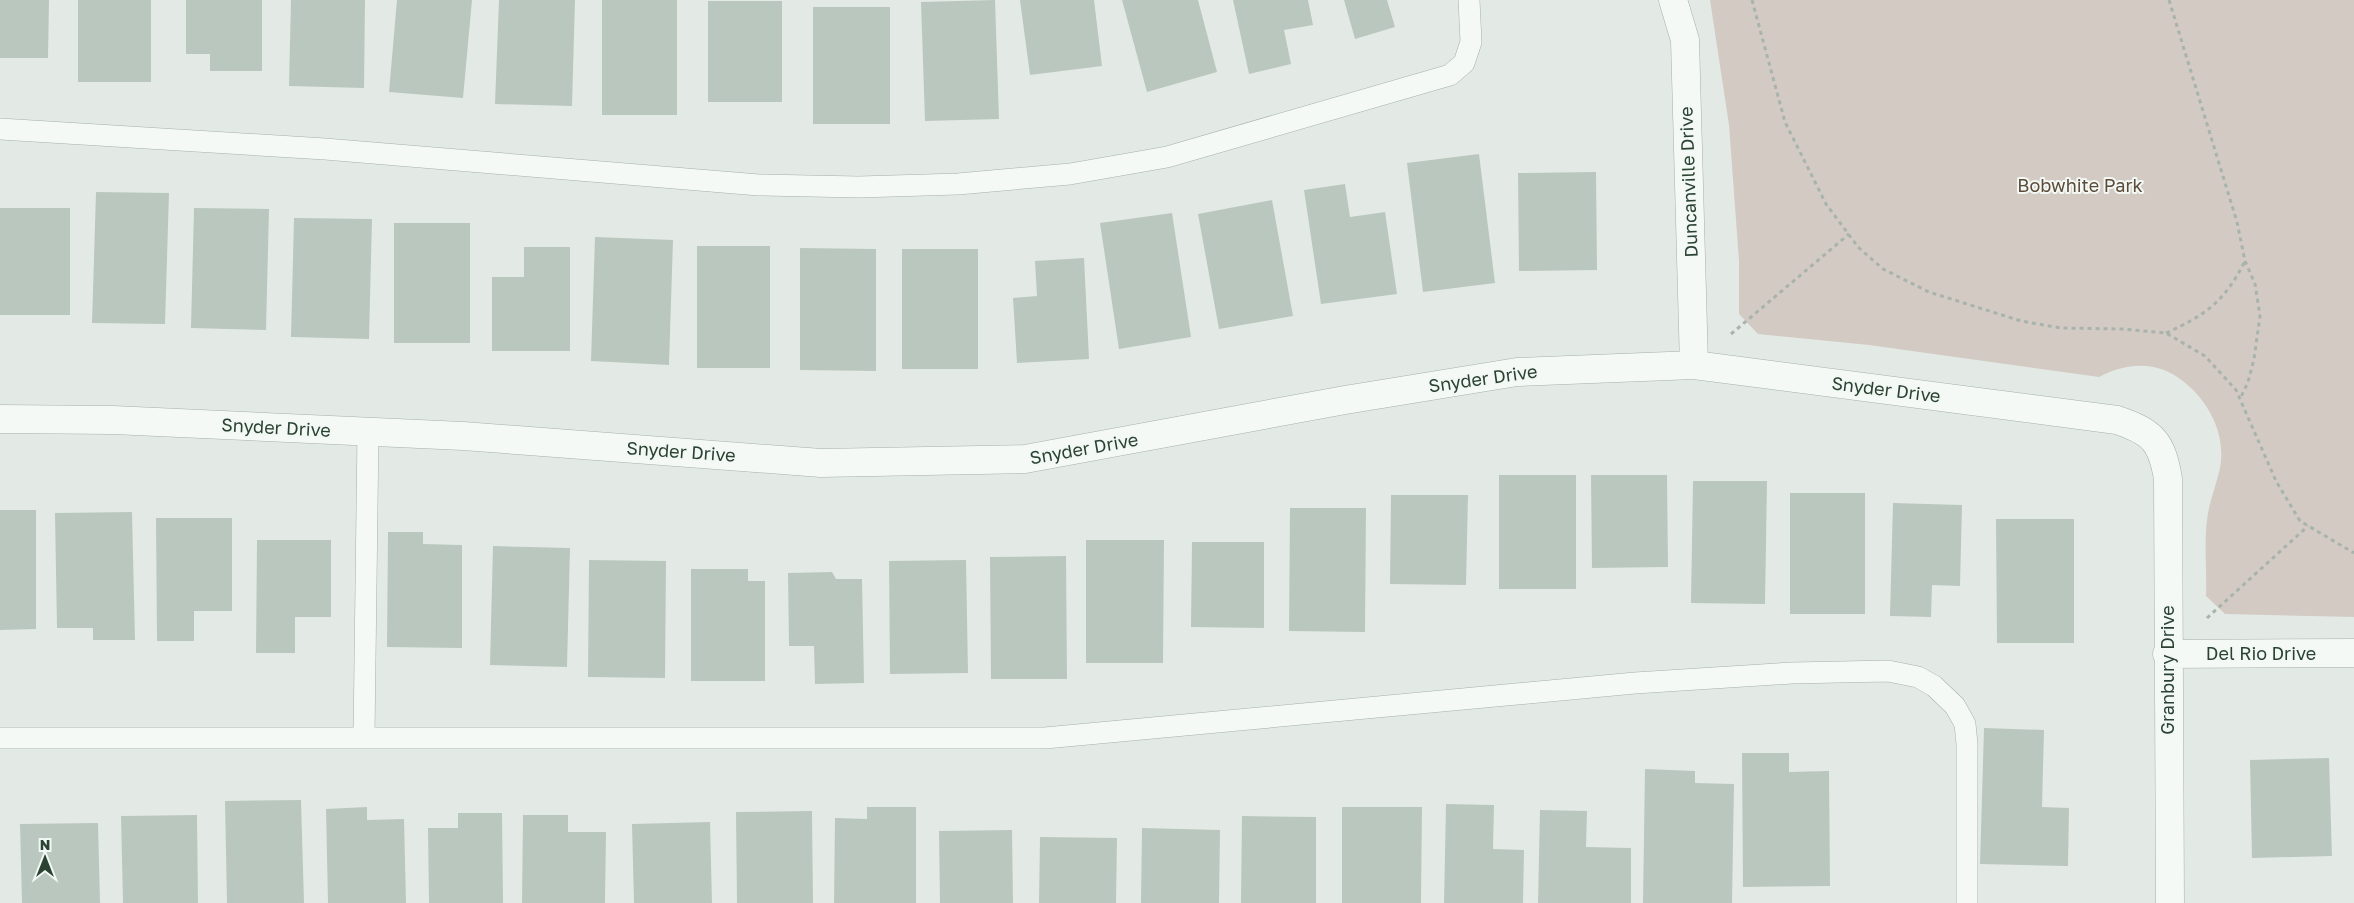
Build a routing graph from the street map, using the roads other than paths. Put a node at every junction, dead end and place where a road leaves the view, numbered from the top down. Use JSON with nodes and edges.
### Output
{"nodes":[{"id":1,"x":1469,"y":0,"type":"edge"},
{"id":2,"x":1673,"y":0,"type":"edge"},
{"id":3,"x":0,"y":129,"type":"edge"},
{"id":4,"x":1694,"y":365,"type":"junction"},
{"id":5,"x":0,"y":419,"type":"edge"},
{"id":6,"x":368,"y":432,"type":"junction"},
{"id":7,"x":2155,"y":440,"type":"joint"},
{"id":8,"x":2354,"y":653,"type":"edge"},
{"id":9,"x":2167,"y":654,"type":"junction"},
{"id":10,"x":364,"y":737,"type":"junction"},
{"id":11,"x":0,"y":738,"type":"edge"},
{"id":12,"x":1967,"y":903,"type":"edge"},
{"id":13,"x":2170,"y":903,"type":"edge"}],
"edges":[{"from":1,"to":3,"type":"lane"},
{"from":2,"to":4,"type":"street","name":"Duncanville Drive"},
{"from":4,"to":6,"type":"street","name":"Snyder Drive"},
{"from":4,"to":7,"type":"street","name":"Snyder Drive"},
{"from":5,"to":6,"type":"street","name":"Snyder Drive"},
{"from":6,"to":10,"type":"lane"},
{"from":7,"to":9,"type":"street","name":"Granbury Drive"},
{"from":8,"to":9,"type":"street","name":"Del Rio Drive"},
{"from":9,"to":13,"type":"street","name":"Granbury Drive"},
{"from":10,"to":11,"type":"lane"},
{"from":10,"to":12,"type":"lane"}]}
